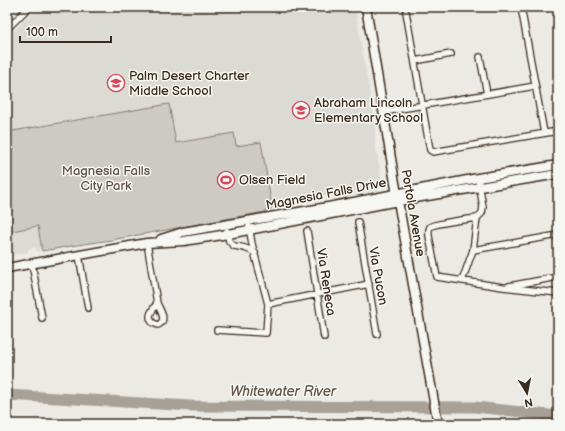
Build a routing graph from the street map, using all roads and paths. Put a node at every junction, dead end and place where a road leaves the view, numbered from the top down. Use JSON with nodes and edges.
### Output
{"nodes":[{"id":1,"x":30,"y":7,"type":"edge"},
{"id":2,"x":366,"y":7,"type":"edge"},
{"id":3,"x":521,"y":7,"type":"edge"},
{"id":4,"x":406,"y":12,"type":"dead end"},
{"id":5,"x":7,"y":29,"type":"edge"},
{"id":6,"x":451,"y":54,"type":"dead end"},
{"id":7,"x":480,"y":58,"type":"dead end"},
{"id":8,"x":415,"y":61,"type":"junction"},
{"id":9,"x":535,"y":86,"type":"junction"},
{"id":10,"x":487,"y":94,"type":"junction"},
{"id":11,"x":422,"y":106,"type":"junction"},
{"id":12,"x":383,"y":112,"type":"junction"},
{"id":13,"x":558,"y":131,"type":"edge"},
{"id":14,"x":544,"y":133,"type":"junction"},
{"id":15,"x":558,"y":165,"type":"edge"},
{"id":16,"x":558,"y":174,"type":"edge"},
{"id":17,"x":478,"y":178,"type":"junction"},
{"id":18,"x":480,"y":187,"type":"junction"},
{"id":19,"x":398,"y":197,"type":"junction"},
{"id":20,"x":477,"y":218,"type":"junction"},
{"id":21,"x":248,"y":220,"type":"junction"},
{"id":22,"x":358,"y":222,"type":"dead end"},
{"id":23,"x":226,"y":224,"type":"junction"},
{"id":24,"x":250,"y":230,"type":"junction"},
{"id":25,"x":306,"y":231,"type":"dead end"},
{"id":26,"x":228,"y":234,"type":"junction"},
{"id":27,"x":558,"y":235,"type":"edge"},
{"id":28,"x":147,"y":243,"type":"junction"},
{"id":29,"x":473,"y":250,"type":"junction"},
{"id":30,"x":255,"y":253,"type":"junction"},
{"id":31,"x":79,"y":255,"type":"junction"},
{"id":32,"x":32,"y":264,"type":"junction"},
{"id":33,"x":7,"y":268,"type":"edge"},
{"id":34,"x":558,"y":277,"type":"edge"},
{"id":35,"x":462,"y":281,"type":"junction"},
{"id":36,"x":369,"y":284,"type":"junction"},
{"id":37,"x":503,"y":287,"type":"junction"},
{"id":38,"x":558,"y":292,"type":"edge"},
{"id":39,"x":317,"y":294,"type":"junction"},
{"id":40,"x":157,"y":303,"type":"junction"},
{"id":41,"x":268,"y":304,"type":"junction"},
{"id":42,"x":88,"y":308,"type":"dead end"},
{"id":43,"x":42,"y":318,"type":"dead end"},
{"id":44,"x":217,"y":330,"type":"dead end"},
{"id":45,"x":377,"y":334,"type":"dead end"},
{"id":46,"x":324,"y":337,"type":"dead end"},
{"id":47,"x":438,"y":424,"type":"edge"}],
"edges":[{"from":1,"to":5,"type":"street"},
{"from":2,"to":12,"type":"street","name":"Portola Avenue"},
{"from":3,"to":9,"type":"street"},
{"from":4,"to":8,"type":"street"},
{"from":6,"to":8,"type":"street"},
{"from":7,"to":10,"type":"street"},
{"from":8,"to":11,"type":"street"},
{"from":9,"to":10,"type":"street"},
{"from":9,"to":14,"type":"street"},
{"from":10,"to":11,"type":"street"},
{"from":11,"to":12,"type":"street"},
{"from":11,"to":14,"type":"street"},
{"from":12,"to":19,"type":"street","name":"Portola Avenue"},
{"from":13,"to":14,"type":"street"},
{"from":15,"to":17,"type":"street","name":"Magnesia Falls Drive"},
{"from":16,"to":18,"type":"street","name":"Magnesia Falls Drive"},
{"from":17,"to":18,"type":"street"},
{"from":17,"to":19,"type":"street","name":"Magnesia Falls Drive"},
{"from":18,"to":19,"type":"street","name":"Magnesia Falls Drive"},
{"from":18,"to":20,"type":"street"},
{"from":19,"to":21,"type":"street","name":"Magnesia Falls Drive"},
{"from":19,"to":24,"type":"street","name":"Magnesia Falls Drive"},
{"from":19,"to":47,"type":"street","name":"Portola Avenue"},
{"from":20,"to":29,"type":"street"},
{"from":20,"to":35,"type":"street"},
{"from":21,"to":23,"type":"street","name":"Magnesia Falls Drive"},
{"from":21,"to":24,"type":"street"},
{"from":22,"to":36,"type":"street","name":"Via Pucon"},
{"from":23,"to":26,"type":"street"},
{"from":23,"to":28,"type":"street","name":"Magnesia Falls Drive"},
{"from":24,"to":26,"type":"street","name":"Magnesia Falls Drive"},
{"from":24,"to":30,"type":"street"},
{"from":25,"to":39,"type":"street","name":"Via Reneca"},
{"from":26,"to":28,"type":"street","name":"Magnesia Falls Drive"},
{"from":26,"to":30,"type":"street"},
{"from":27,"to":29,"type":"street"},
{"from":28,"to":31,"type":"street","name":"Magnesia Falls Drive"},
{"from":28,"to":40,"type":"street"},
{"from":29,"to":35,"type":"street"},
{"from":30,"to":41,"type":"street"},
{"from":31,"to":32,"type":"street","name":"Magnesia Falls Drive"},
{"from":31,"to":42,"type":"street"},
{"from":32,"to":33,"type":"street","name":"Magnesia Falls Drive"},
{"from":32,"to":43,"type":"street"},
{"from":34,"to":37,"type":"street"},
{"from":35,"to":37,"type":"street"},
{"from":36,"to":39,"type":"street"},
{"from":36,"to":45,"type":"street","name":"Via Pucon"},
{"from":37,"to":38,"type":"street"},
{"from":39,"to":41,"type":"street"},
{"from":39,"to":46,"type":"street","name":"Via Reneca"},
{"from":40,"to":40,"type":"street"},
{"from":41,"to":44,"type":"street"}]}
